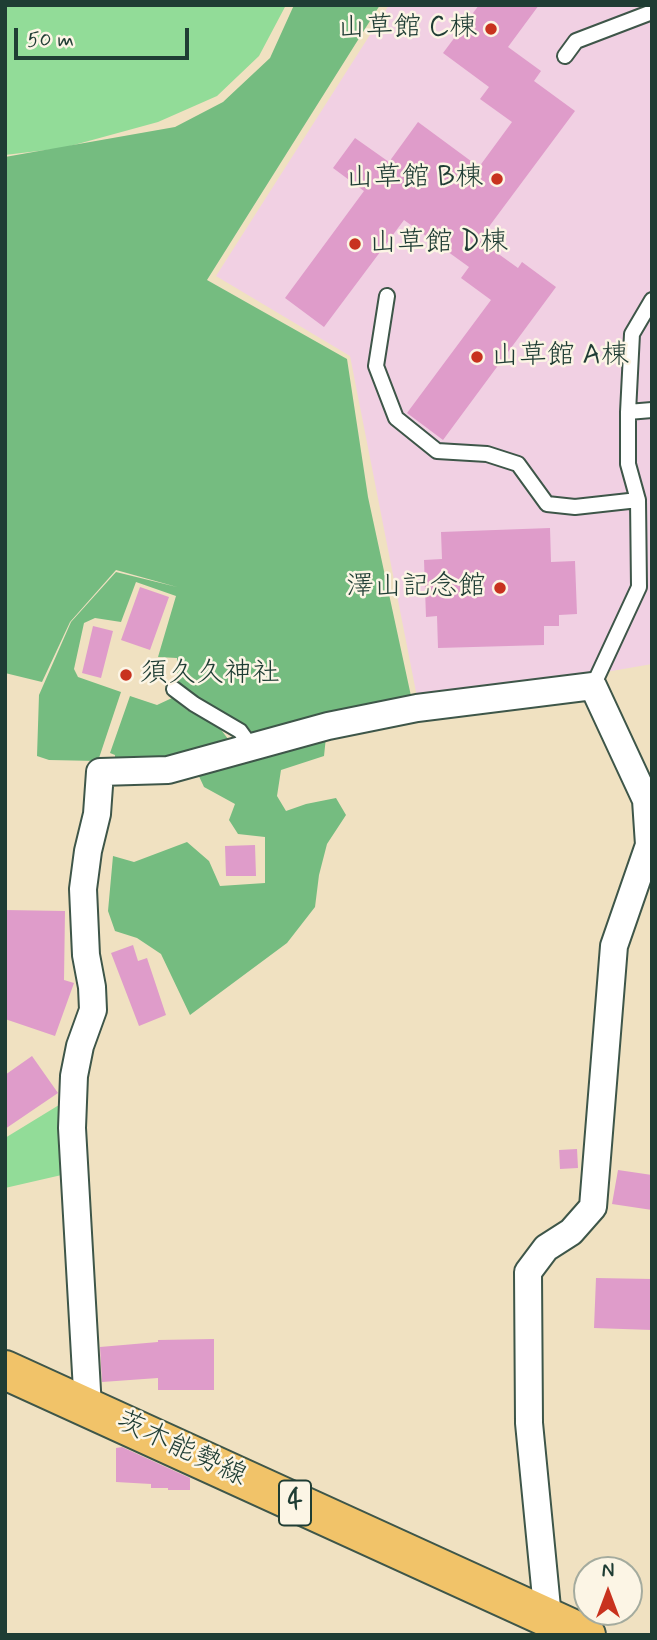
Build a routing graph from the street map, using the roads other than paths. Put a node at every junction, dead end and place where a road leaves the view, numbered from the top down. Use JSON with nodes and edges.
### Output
{"nodes":[{"id":1,"x":652,"y":12,"type":"edge"},
{"id":2,"x":565,"y":56,"type":"dead end"},
{"id":3,"x":387,"y":296,"type":"dead end"},
{"id":4,"x":652,"y":300,"type":"edge"},
{"id":5,"x":652,"y":410,"type":"edge"},
{"id":6,"x":628,"y":412,"type":"junction"},
{"id":7,"x":638,"y":500,"type":"junction"},
{"id":8,"x":593,"y":686,"type":"junction"},
{"id":9,"x":174,"y":689,"type":"dead end"},
{"id":10,"x":253,"y":748,"type":"junction"},
{"id":11,"x":5,"y":1370,"type":"edge"},
{"id":12,"x":88,"y":1408,"type":"junction"},
{"id":13,"x":548,"y":1618,"type":"junction"},
{"id":14,"x":586,"y":1635,"type":"edge"}],
"edges":[{"from":1,"to":2,"type":"lane"},
{"from":3,"to":7,"type":"lane"},
{"from":4,"to":6,"type":"lane"},
{"from":5,"to":6,"type":"lane"},
{"from":6,"to":7,"type":"lane"},
{"from":7,"to":8,"type":"lane"},
{"from":8,"to":10,"type":"street"},
{"from":8,"to":13,"type":"street"},
{"from":9,"to":10,"type":"lane"},
{"from":10,"to":12,"type":"street"},
{"from":11,"to":12,"type":"main road","name":"茨木能勢線","number":"4"},
{"from":12,"to":13,"type":"main road","name":"茨木能勢線","number":"4"},
{"from":13,"to":14,"type":"main road","name":"茨木能勢線","number":"4"}]}
